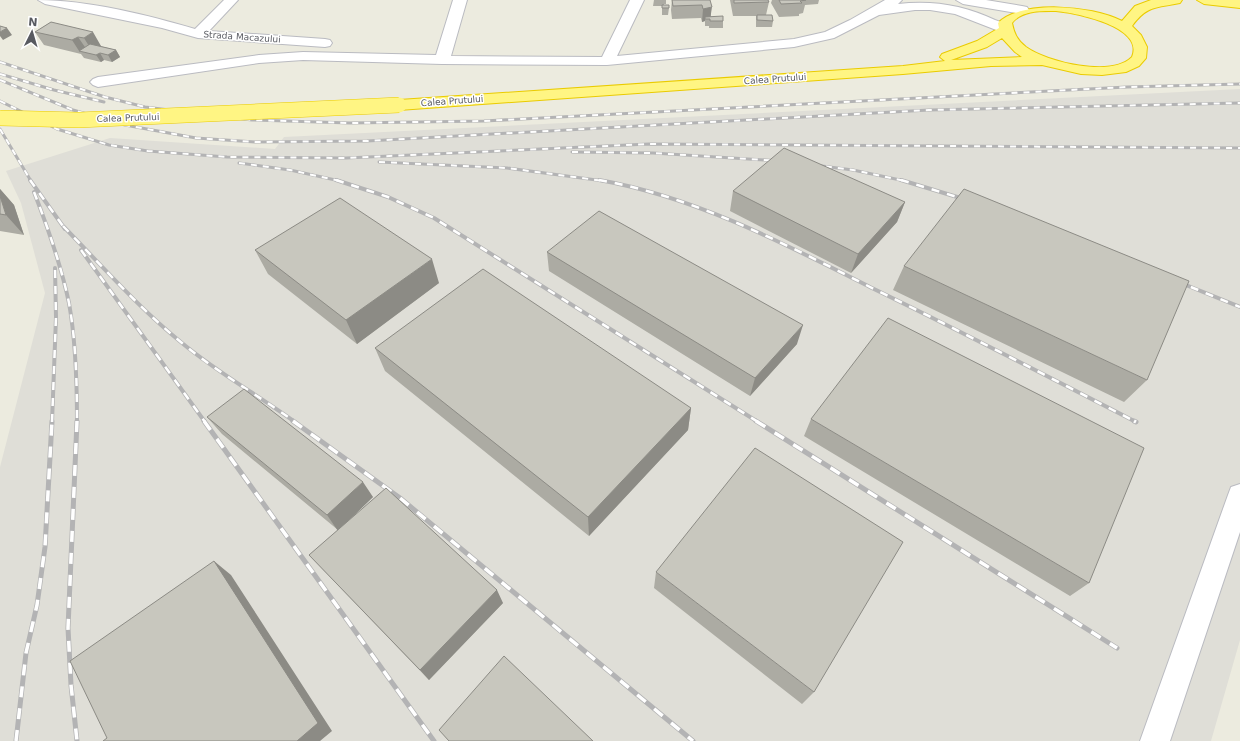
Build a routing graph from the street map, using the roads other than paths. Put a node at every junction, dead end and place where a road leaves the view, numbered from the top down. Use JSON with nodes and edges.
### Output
{"nodes":[{"id":1,"x":45,"y":0,"type":"edge"},
{"id":2,"x":231,"y":0,"type":"edge"},
{"id":3,"x":460,"y":0,"type":"edge"},
{"id":4,"x":637,"y":0,"type":"edge"},
{"id":5,"x":895,"y":0,"type":"edge"},
{"id":6,"x":963,"y":0,"type":"edge"},
{"id":7,"x":1175,"y":0,"type":"edge"},
{"id":8,"x":1204,"y":0,"type":"edge"},
{"id":9,"x":1097,"y":2,"type":"dead end"},
{"id":10,"x":1240,"y":4,"type":"edge"},
{"id":11,"x":1070,"y":8,"type":"junction"},
{"id":12,"x":1022,"y":10,"type":"junction"},
{"id":13,"x":870,"y":13,"type":"junction"},
{"id":14,"x":1124,"y":28,"type":"junction"},
{"id":15,"x":1004,"y":30,"type":"junction"},
{"id":16,"x":198,"y":34,"type":"junction"},
{"id":17,"x":443,"y":56,"type":"junction"},
{"id":18,"x":607,"y":61,"type":"junction"},
{"id":19,"x":1044,"y":61,"type":"junction"},
{"id":20,"x":903,"y":70,"type":"junction"},
{"id":21,"x":98,"y":82,"type":"dead end"},
{"id":22,"x":0,"y":118,"type":"edge"},
{"id":23,"x":1240,"y":495,"type":"edge"},
{"id":24,"x":1155,"y":741,"type":"edge"}],
"edges":[{"from":1,"to":16,"type":"street","name":"Strada Macazului"},
{"from":2,"to":16,"type":"street"},
{"from":3,"to":17,"type":"street"},
{"from":4,"to":18,"type":"street"},
{"from":5,"to":13,"type":"street"},
{"from":6,"to":12,"type":"street"},
{"from":7,"to":14,"type":"highway"},
{"from":8,"to":10,"type":"highway"},
{"from":9,"to":11,"type":"highway"},
{"from":11,"to":12,"type":"highway"},
{"from":11,"to":14,"type":"highway"},
{"from":12,"to":15,"type":"highway"},
{"from":13,"to":15,"type":"street"},
{"from":13,"to":18,"type":"street"},
{"from":14,"to":19,"type":"highway"},
{"from":15,"to":19,"type":"highway"},
{"from":15,"to":20,"type":"highway","name":"Calea Prutului"},
{"from":16,"to":17,"type":"street","name":"Strada Macazului"},
{"from":17,"to":18,"type":"street"},
{"from":17,"to":21,"type":"street"},
{"from":19,"to":20,"type":"highway","name":"Calea Prutului"},
{"from":20,"to":22,"type":"highway","name":"Calea Prutului","bridge":true},
{"from":23,"to":24,"type":"street"}]}
